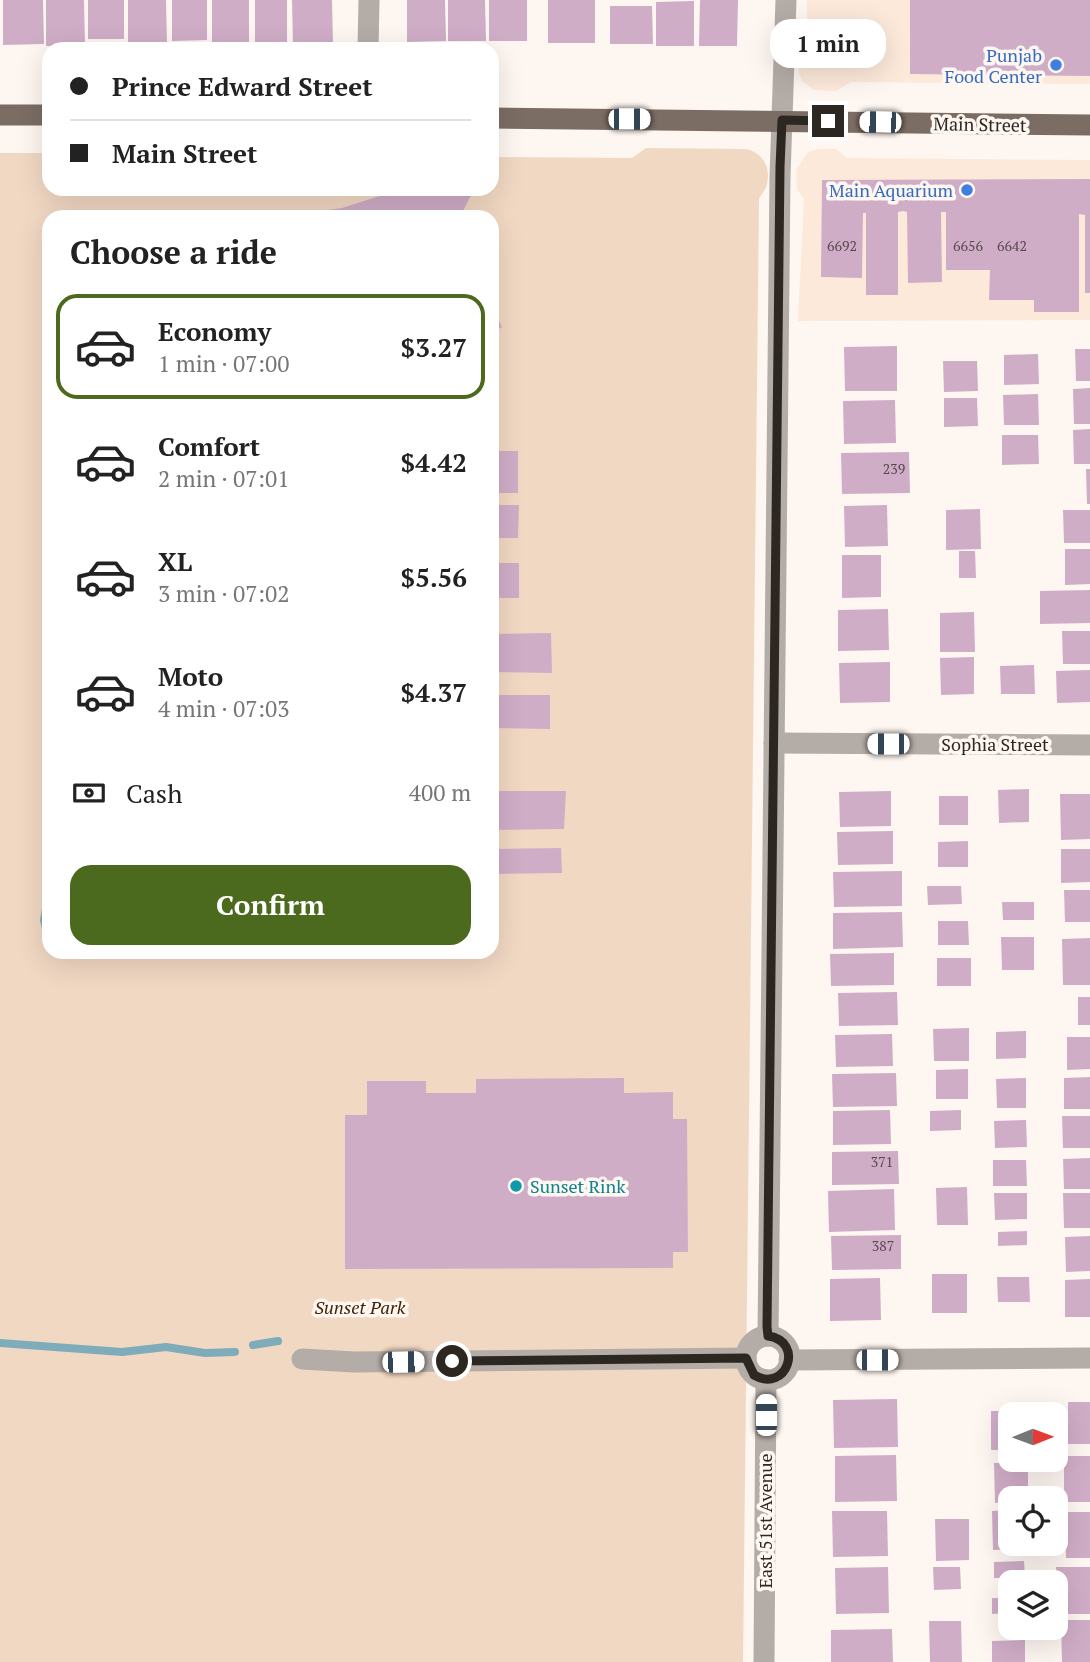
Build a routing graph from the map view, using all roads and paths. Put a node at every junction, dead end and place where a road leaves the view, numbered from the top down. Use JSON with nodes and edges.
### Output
{"nodes":[{"id":1,"x":369,"y":0,"type":"edge"},
{"id":2,"x":786,"y":0,"type":"edge"},
{"id":3,"x":369,"y":42,"type":"edge"},
{"id":4,"x":0,"y":114,"type":"edge"},
{"id":5,"x":42,"y":115,"type":"edge"},
{"id":6,"x":499,"y":118,"type":"edge"},
{"id":7,"x":782,"y":120,"type":"junction"},
{"id":8,"x":1090,"y":125,"type":"edge"},
{"id":9,"x":774,"y":743,"type":"junction"},
{"id":10,"x":1090,"y":745,"type":"edge"},
{"id":11,"x":768,"y":1336,"type":"junction"},
{"id":12,"x":1090,"y":1357,"type":"edge"},
{"id":13,"x":746,"y":1358,"type":"junction"},
{"id":14,"x":302,"y":1359,"type":"dead end"},
{"id":15,"x":789,"y":1360,"type":"junction"},
{"id":16,"x":766,"y":1380,"type":"junction"},
{"id":17,"x":764,"y":1662,"type":"edge"}],
"edges":[{"from":1,"to":3,"type":"street"},
{"from":2,"to":7,"type":"street"},
{"from":4,"to":5,"type":"main road"},
{"from":6,"to":7,"type":"main road","name":"Main Street"},
{"from":7,"to":8,"type":"main road","name":"Main Street"},
{"from":7,"to":9,"type":"street"},
{"from":9,"to":10,"type":"street","name":"Sophia Street"},
{"from":9,"to":11,"type":"street"},
{"from":11,"to":13,"type":"street"},
{"from":11,"to":15,"type":"street"},
{"from":12,"to":15,"type":"street"},
{"from":13,"to":14,"type":"street"},
{"from":13,"to":16,"type":"street"},
{"from":15,"to":16,"type":"street"},
{"from":16,"to":17,"type":"street","name":"East 51st Avenue"}]}
